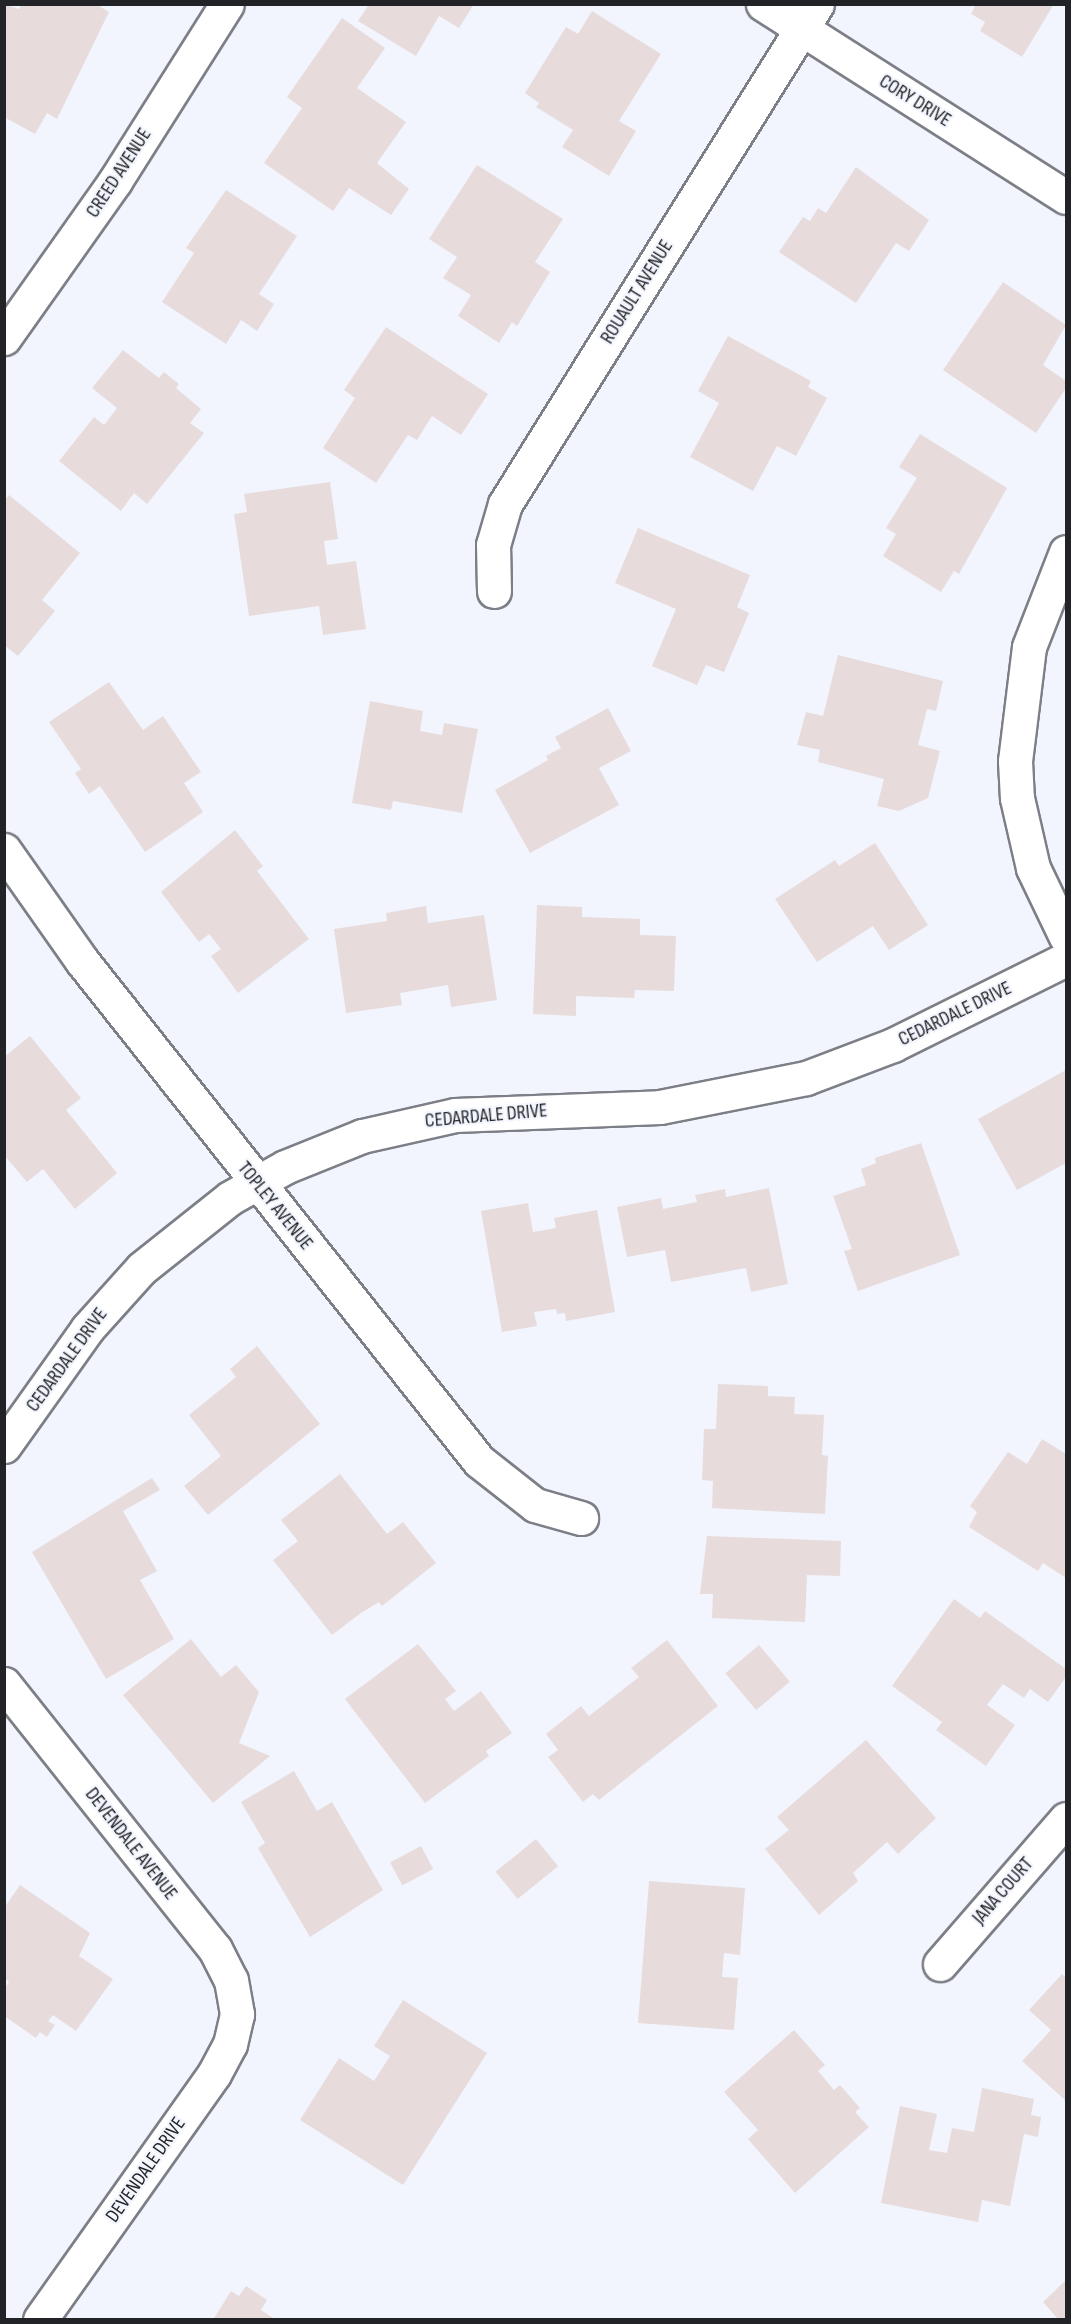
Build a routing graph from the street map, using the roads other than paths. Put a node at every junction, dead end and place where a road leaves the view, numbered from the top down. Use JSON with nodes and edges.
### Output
{"nodes":[{"id":1,"x":227,"y":4,"type":"edge"},
{"id":2,"x":763,"y":4,"type":"edge"},
{"id":3,"x":810,"y":17,"type":"edge"},
{"id":4,"x":1066,"y":197,"type":"edge"},
{"id":5,"x":4,"y":338,"type":"edge"},
{"id":6,"x":1066,"y":552,"type":"edge"},
{"id":7,"x":494,"y":591,"type":"dead end"},
{"id":8,"x":4,"y":850,"type":"edge"},
{"id":9,"x":1066,"y":937,"type":"edge"},
{"id":10,"x":1066,"y":959,"type":"edge"},
{"id":11,"x":256,"y":1182,"type":"junction"},
{"id":12,"x":4,"y":1446,"type":"edge"},
{"id":13,"x":581,"y":1518,"type":"dead end"},
{"id":14,"x":4,"y":1684,"type":"edge"},
{"id":15,"x":1066,"y":1819,"type":"edge"},
{"id":16,"x":940,"y":1964,"type":"dead end"},
{"id":17,"x":237,"y":2014,"type":"joint"},
{"id":18,"x":40,"y":2319,"type":"edge"}],
"edges":[{"from":1,"to":5,"type":"street","name":"CREED AVENUE"},
{"from":2,"to":3,"type":"street","name":"CORY DRIVE"},
{"from":3,"to":4,"type":"street","name":"CORY DRIVE"},
{"from":3,"to":7,"type":"street","name":"ROUAULT AVENUE"},
{"from":6,"to":9,"type":"street"},
{"from":8,"to":11,"type":"street","name":"TOPLEY AVENUE"},
{"from":10,"to":11,"type":"street","name":"CEDARDALE DRIVE"},
{"from":11,"to":12,"type":"street","name":"CEDARDALE DRIVE"},
{"from":11,"to":13,"type":"street","name":"TOPLEY AVENUE"},
{"from":14,"to":17,"type":"street","name":"DEVENDALE AVENUE"},
{"from":15,"to":16,"type":"street","name":"JANA COURT"},
{"from":17,"to":18,"type":"street","name":"DEVENDALE DRIVE"}]}
